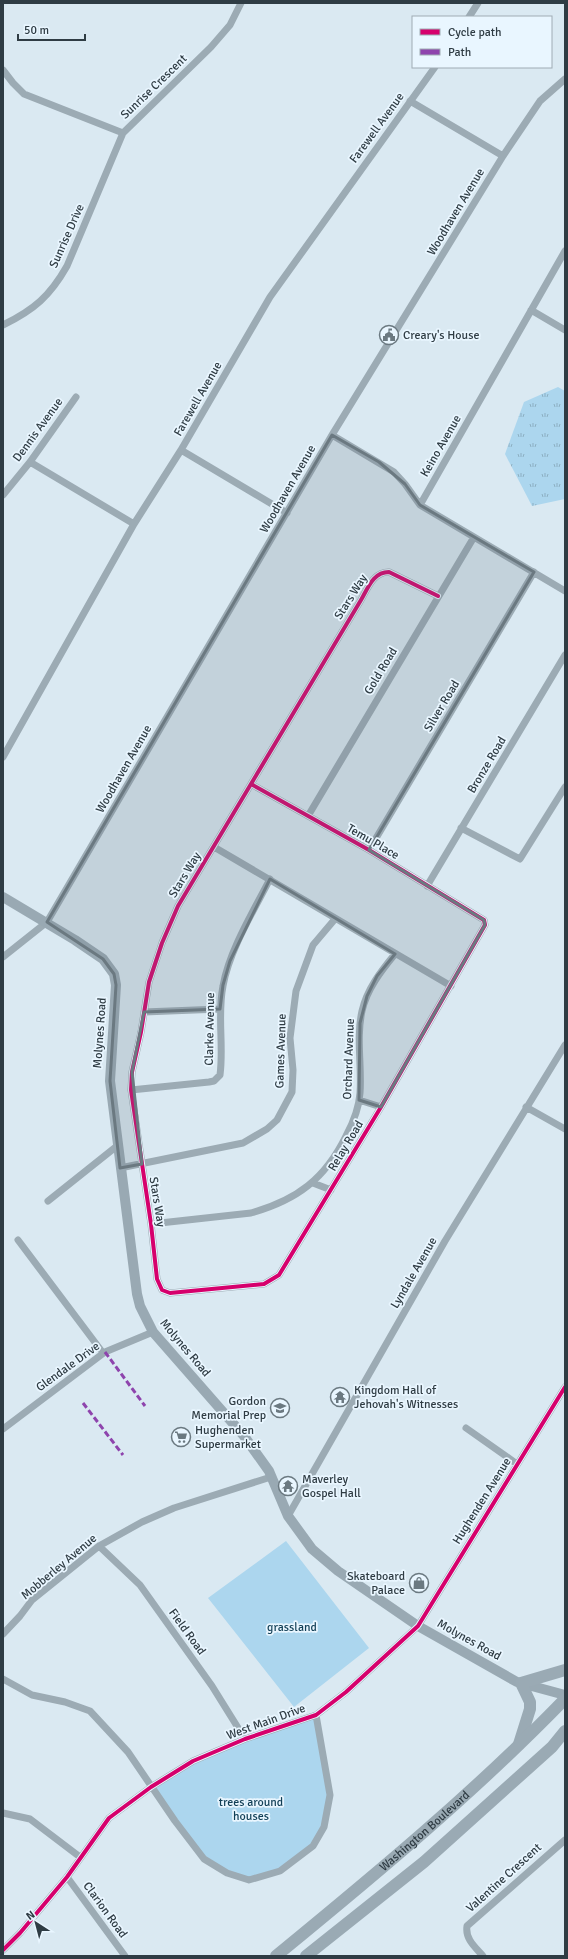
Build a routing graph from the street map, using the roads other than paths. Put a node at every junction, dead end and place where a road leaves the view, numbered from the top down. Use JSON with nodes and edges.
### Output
{"nodes":[{"id":1,"x":241,"y":3,"type":"edge"},
{"id":2,"x":478,"y":3,"type":"edge"},
{"id":3,"x":470,"y":16,"type":"edge"},
{"id":4,"x":433,"y":68,"type":"edge"},
{"id":5,"x":3,"y":70,"type":"edge"},
{"id":6,"x":565,"y":79,"type":"edge"},
{"id":7,"x":410,"y":101,"type":"junction"},
{"id":8,"x":122,"y":134,"type":"junction"},
{"id":9,"x":503,"y":156,"type":"junction"},
{"id":10,"x":565,"y":251,"type":"edge"},
{"id":11,"x":531,"y":310,"type":"junction"},
{"id":12,"x":3,"y":325,"type":"edge"},
{"id":13,"x":565,"y":330,"type":"edge"},
{"id":14,"x":76,"y":397,"type":"dead end"},
{"id":15,"x":332,"y":435,"type":"junction"},
{"id":16,"x":181,"y":450,"type":"junction"},
{"id":17,"x":30,"y":462,"type":"junction"},
{"id":18,"x":3,"y":495,"type":"edge"},
{"id":19,"x":420,"y":505,"type":"junction"},
{"id":20,"x":287,"y":513,"type":"junction"},
{"id":21,"x":134,"y":524,"type":"junction"},
{"id":22,"x":474,"y":537,"type":"junction"},
{"id":23,"x":534,"y":572,"type":"junction"},
{"id":24,"x":565,"y":590,"type":"edge"},
{"id":25,"x":438,"y":596,"type":"junction"},
{"id":26,"x":565,"y":655,"type":"edge"},
{"id":27,"x":3,"y":757,"type":"edge"},
{"id":28,"x":251,"y":784,"type":"junction"},
{"id":29,"x":565,"y":786,"type":"edge"},
{"id":30,"x":308,"y":816,"type":"junction"},
{"id":31,"x":461,"y":828,"type":"junction"},
{"id":32,"x":214,"y":847,"type":"junction"},
{"id":33,"x":369,"y":850,"type":"junction"},
{"id":34,"x":270,"y":879,"type":"junction"},
{"id":35,"x":427,"y":886,"type":"junction"},
{"id":36,"x":3,"y":897,"type":"edge"},
{"id":37,"x":335,"y":919,"type":"junction"},
{"id":38,"x":484,"y":920,"type":"joint"},
{"id":39,"x":47,"y":922,"type":"junction"},
{"id":40,"x":395,"y":954,"type":"junction"},
{"id":41,"x":3,"y":957,"type":"edge"},
{"id":42,"x":451,"y":986,"type":"junction"},
{"id":43,"x":220,"y":1009,"type":"junction"},
{"id":44,"x":144,"y":1012,"type":"junction"},
{"id":45,"x":565,"y":1045,"type":"edge"},
{"id":46,"x":131,"y":1090,"type":"junction"},
{"id":47,"x":359,"y":1100,"type":"junction"},
{"id":48,"x":381,"y":1107,"type":"junction"},
{"id":49,"x":526,"y":1107,"type":"junction"},
{"id":50,"x":565,"y":1129,"type":"edge"},
{"id":51,"x":117,"y":1146,"type":"junction"},
{"id":52,"x":142,"y":1164,"type":"junction"},
{"id":53,"x":120,"y":1168,"type":"junction"},
{"id":54,"x":313,"y":1183,"type":"junction"},
{"id":55,"x":331,"y":1190,"type":"junction"},
{"id":56,"x":48,"y":1201,"type":"dead end"},
{"id":57,"x":151,"y":1224,"type":"junction"},
{"id":58,"x":18,"y":1240,"type":"dead end"},
{"id":59,"x":162,"y":1290,"type":"joint"},
{"id":60,"x":153,"y":1332,"type":"junction"},
{"id":61,"x":103,"y":1353,"type":"junction"},
{"id":62,"x":565,"y":1387,"type":"edge"},
{"id":63,"x":466,"y":1428,"type":"dead end"},
{"id":64,"x":3,"y":1429,"type":"edge"},
{"id":65,"x":517,"y":1464,"type":"junction"},
{"id":66,"x":271,"y":1477,"type":"junction"},
{"id":67,"x":288,"y":1516,"type":"junction"},
{"id":68,"x":99,"y":1546,"type":"junction"},
{"id":69,"x":418,"y":1626,"type":"junction"},
{"id":70,"x":3,"y":1634,"type":"edge"},
{"id":71,"x":565,"y":1670,"type":"edge"},
{"id":72,"x":3,"y":1679,"type":"edge"},
{"id":73,"x":521,"y":1683,"type":"junction"},
{"id":74,"x":565,"y":1695,"type":"edge"},
{"id":75,"x":565,"y":1699,"type":"edge"},
{"id":76,"x":316,"y":1715,"type":"junction"},
{"id":77,"x":565,"y":1730,"type":"edge"},
{"id":78,"x":246,"y":1739,"type":"junction"},
{"id":79,"x":565,"y":1741,"type":"edge"},
{"id":80,"x":552,"y":1748,"type":"junction"},
{"id":81,"x":517,"y":1749,"type":"junction"},
{"id":82,"x":152,"y":1787,"type":"junction"},
{"id":83,"x":3,"y":1813,"type":"edge"},
{"id":84,"x":565,"y":1840,"type":"edge"},
{"id":85,"x":80,"y":1857,"type":"junction"},
{"id":86,"x":67,"y":1877,"type":"junction"},
{"id":87,"x":3,"y":1950,"type":"edge"},
{"id":88,"x":125,"y":1956,"type":"edge"},
{"id":89,"x":276,"y":1956,"type":"edge"},
{"id":90,"x":306,"y":1956,"type":"edge"},
{"id":91,"x":483,"y":1956,"type":"edge"}],
"edges":[{"from":1,"to":8,"type":"street","name":"Sunrise Crescent"},
{"from":2,"to":3,"type":"street"},
{"from":4,"to":7,"type":"street","name":"Farewell Avenue"},
{"from":5,"to":8,"type":"street","name":"Sunrise Crescent"},
{"from":6,"to":9,"type":"street","name":"Woodhaven Avenue"},
{"from":7,"to":9,"type":"street"},
{"from":7,"to":16,"type":"street","name":"Farewell Avenue"},
{"from":8,"to":12,"type":"street","name":"Sunrise Drive"},
{"from":9,"to":15,"type":"street","name":"Woodhaven Avenue"},
{"from":10,"to":11,"type":"street","name":"Keino Avenue"},
{"from":11,"to":13,"type":"street"},
{"from":11,"to":19,"type":"street","name":"Keino Avenue"},
{"from":14,"to":17,"type":"street","name":"Dennis Avenue"},
{"from":15,"to":19,"type":"street"},
{"from":15,"to":20,"type":"street","name":"Woodhaven Avenue"},
{"from":16,"to":20,"type":"street"},
{"from":16,"to":21,"type":"street","name":"Farewell Avenue"},
{"from":17,"to":18,"type":"street","name":"Dennis Avenue"},
{"from":17,"to":21,"type":"street"},
{"from":19,"to":22,"type":"street"},
{"from":20,"to":39,"type":"street","name":"Woodhaven Avenue"},
{"from":21,"to":27,"type":"street","name":"Farewell Avenue"},
{"from":22,"to":23,"type":"street"},
{"from":22,"to":25,"type":"street","name":"Gold Road"},
{"from":23,"to":24,"type":"street"},
{"from":23,"to":33,"type":"street","name":"Silver Road"},
{"from":25,"to":28,"type":"street","name":"Stars Way"},
{"from":25,"to":30,"type":"street","name":"Gold Road"},
{"from":26,"to":31,"type":"street","name":"Bronze Road"},
{"from":28,"to":30,"type":"street","name":"Temu Place"},
{"from":28,"to":32,"type":"street","name":"Stars Way"},
{"from":29,"to":31,"type":"street"},
{"from":30,"to":33,"type":"street","name":"Temu Place"},
{"from":31,"to":35,"type":"street","name":"Bronze Road"},
{"from":32,"to":34,"type":"street"},
{"from":32,"to":44,"type":"street","name":"Stars Way"},
{"from":33,"to":35,"type":"street","name":"Temu Place"},
{"from":34,"to":37,"type":"street"},
{"from":34,"to":43,"type":"street","name":"Clarke Avenue"},
{"from":35,"to":38,"type":"street","name":"Temu Place"},
{"from":36,"to":39,"type":"main road","name":"Molynes Road"},
{"from":37,"to":40,"type":"street"},
{"from":37,"to":52,"type":"street","name":"Games Avenue"},
{"from":38,"to":42,"type":"street","name":"Relay Road"},
{"from":39,"to":41,"type":"street"},
{"from":39,"to":51,"type":"main road","name":"Molynes Road"},
{"from":40,"to":42,"type":"street"},
{"from":40,"to":47,"type":"street","name":"Orchard Avenue"},
{"from":42,"to":48,"type":"street","name":"Relay Road"},
{"from":43,"to":44,"type":"street"},
{"from":43,"to":46,"type":"street","name":"Clarke Avenue"},
{"from":44,"to":46,"type":"street","name":"Stars Way"},
{"from":45,"to":49,"type":"street","name":"Lyndale Avenue"},
{"from":46,"to":52,"type":"street","name":"Stars Way"},
{"from":47,"to":48,"type":"street"},
{"from":47,"to":54,"type":"street","name":"Orchard Avenue"},
{"from":48,"to":55,"type":"street","name":"Relay Road"},
{"from":49,"to":50,"type":"street"},
{"from":49,"to":67,"type":"street","name":"Lyndale Avenue"},
{"from":51,"to":53,"type":"main road","name":"Molynes Road"},
{"from":51,"to":56,"type":"street"},
{"from":52,"to":53,"type":"street","name":"Games Avenue"},
{"from":52,"to":57,"type":"street","name":"Stars Way"},
{"from":53,"to":60,"type":"main road","name":"Molynes Road"},
{"from":54,"to":55,"type":"street"},
{"from":54,"to":57,"type":"street","name":"Orchard Avenue"},
{"from":55,"to":59,"type":"street","name":"Relay Road"},
{"from":57,"to":59,"type":"street","name":"Stars Way"},
{"from":58,"to":61,"type":"street"},
{"from":60,"to":61,"type":"street","name":"Glendale Drive"},
{"from":60,"to":66,"type":"main road","name":"Molynes Road"},
{"from":61,"to":64,"type":"street","name":"Glendale Drive"},
{"from":62,"to":65,"type":"street","name":"Hughenden Avenue"},
{"from":63,"to":65,"type":"street"},
{"from":65,"to":69,"type":"street","name":"Hughenden Avenue"},
{"from":66,"to":67,"type":"main road","name":"Molynes Road"},
{"from":66,"to":68,"type":"street","name":"Mobberley Avenue"},
{"from":67,"to":69,"type":"main road","name":"Molynes Road"},
{"from":68,"to":70,"type":"street","name":"Mobberley Avenue"},
{"from":68,"to":78,"type":"street","name":"Field Road"},
{"from":69,"to":73,"type":"main road","name":"Molynes Road"},
{"from":69,"to":76,"type":"street","name":"West Main Drive"},
{"from":71,"to":73,"type":"highway"},
{"from":72,"to":82,"type":"street"},
{"from":73,"to":74,"type":"main road","name":"Molynes Road"},
{"from":73,"to":81,"type":"highway"},
{"from":75,"to":81,"type":"highway","name":"Washington Boulevard"},
{"from":76,"to":78,"type":"street","name":"West Main Drive"},
{"from":76,"to":82,"type":"street"},
{"from":77,"to":80,"type":"highway","name":"Washington Boulevard"},
{"from":78,"to":82,"type":"street","name":"West Main Drive"},
{"from":79,"to":80,"type":"highway"},
{"from":80,"to":90,"type":"highway","name":"Washington Boulevard"},
{"from":81,"to":89,"type":"highway","name":"Washington Boulevard"},
{"from":82,"to":85,"type":"street","name":"West Main Drive"},
{"from":83,"to":85,"type":"street"},
{"from":84,"to":91,"type":"street","name":"Valentine Crescent"},
{"from":85,"to":86,"type":"street","name":"West Main Drive"},
{"from":86,"to":87,"type":"street","name":"West Main Drive"},
{"from":86,"to":88,"type":"street","name":"Clarion Road"}]}
